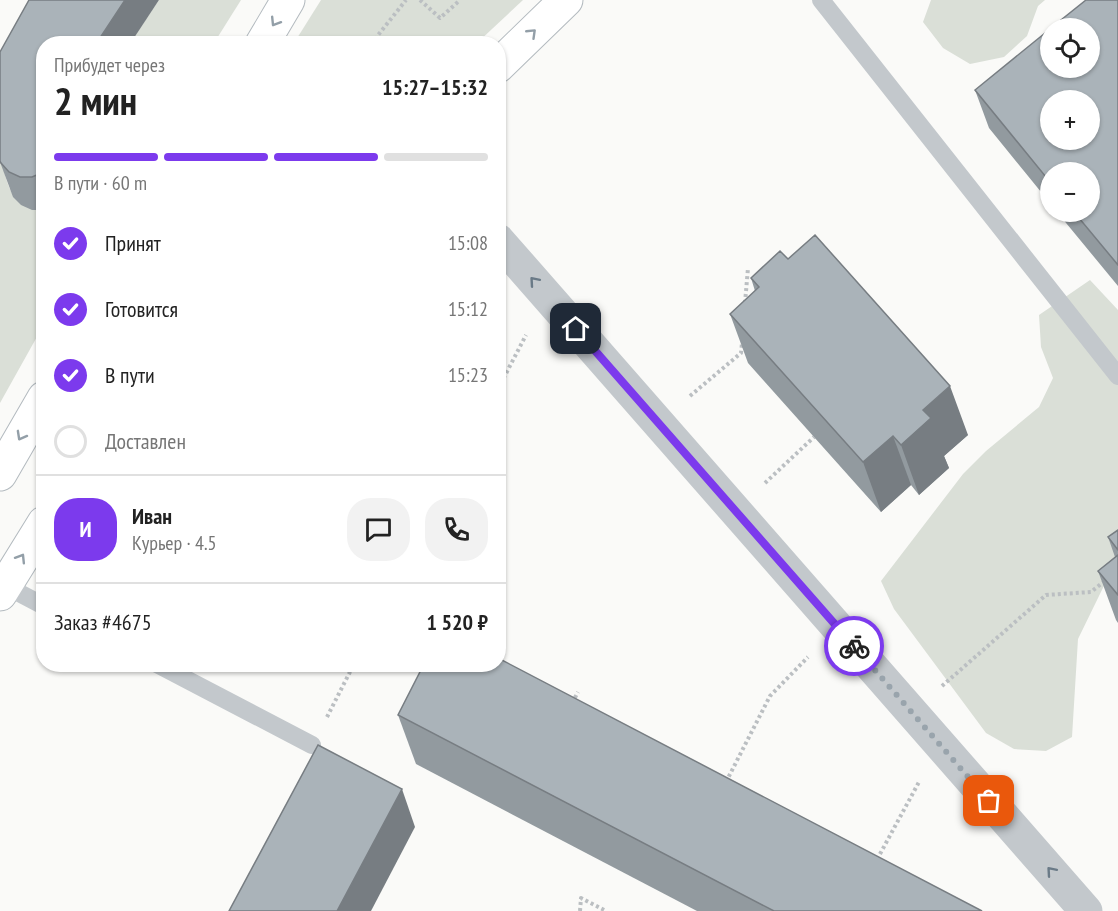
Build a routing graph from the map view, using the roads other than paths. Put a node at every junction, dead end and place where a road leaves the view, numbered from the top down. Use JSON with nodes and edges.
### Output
{"nodes":[{"id":1,"x":288,"y":0,"type":"edge"},
{"id":2,"x":566,"y":0,"type":"edge"},
{"id":3,"x":821,"y":0,"type":"edge"},
{"id":4,"x":267,"y":36,"type":"edge"},
{"id":5,"x":506,"y":58,"type":"edge"},
{"id":6,"x":506,"y":249,"type":"edge"},
{"id":7,"x":1118,"y":376,"type":"edge"},
{"id":8,"x":36,"y":412,"type":"edge"},
{"id":9,"x":0,"y":474,"type":"edge"},
{"id":10,"x":36,"y":536,"type":"edge"},
{"id":11,"x":2,"y":590,"type":"edge"},
{"id":12,"x":36,"y":603,"type":"edge"},
{"id":13,"x":172,"y":672,"type":"edge"},
{"id":14,"x":312,"y":745,"type":"road end"},
{"id":15,"x":1086,"y":911,"type":"edge"}],
"edges":[{"from":1,"to":4,"type":"main road","one_way":true},
{"from":5,"to":2,"type":"main road","one_way":true},
{"from":3,"to":7,"type":"lane"},
{"from":15,"to":6,"type":"street","one_way":true},
{"from":8,"to":9,"type":"main road","one_way":true},
{"from":11,"to":10,"type":"main road","one_way":true},
{"from":11,"to":12,"type":"lane"},
{"from":13,"to":14,"type":"lane"}]}
